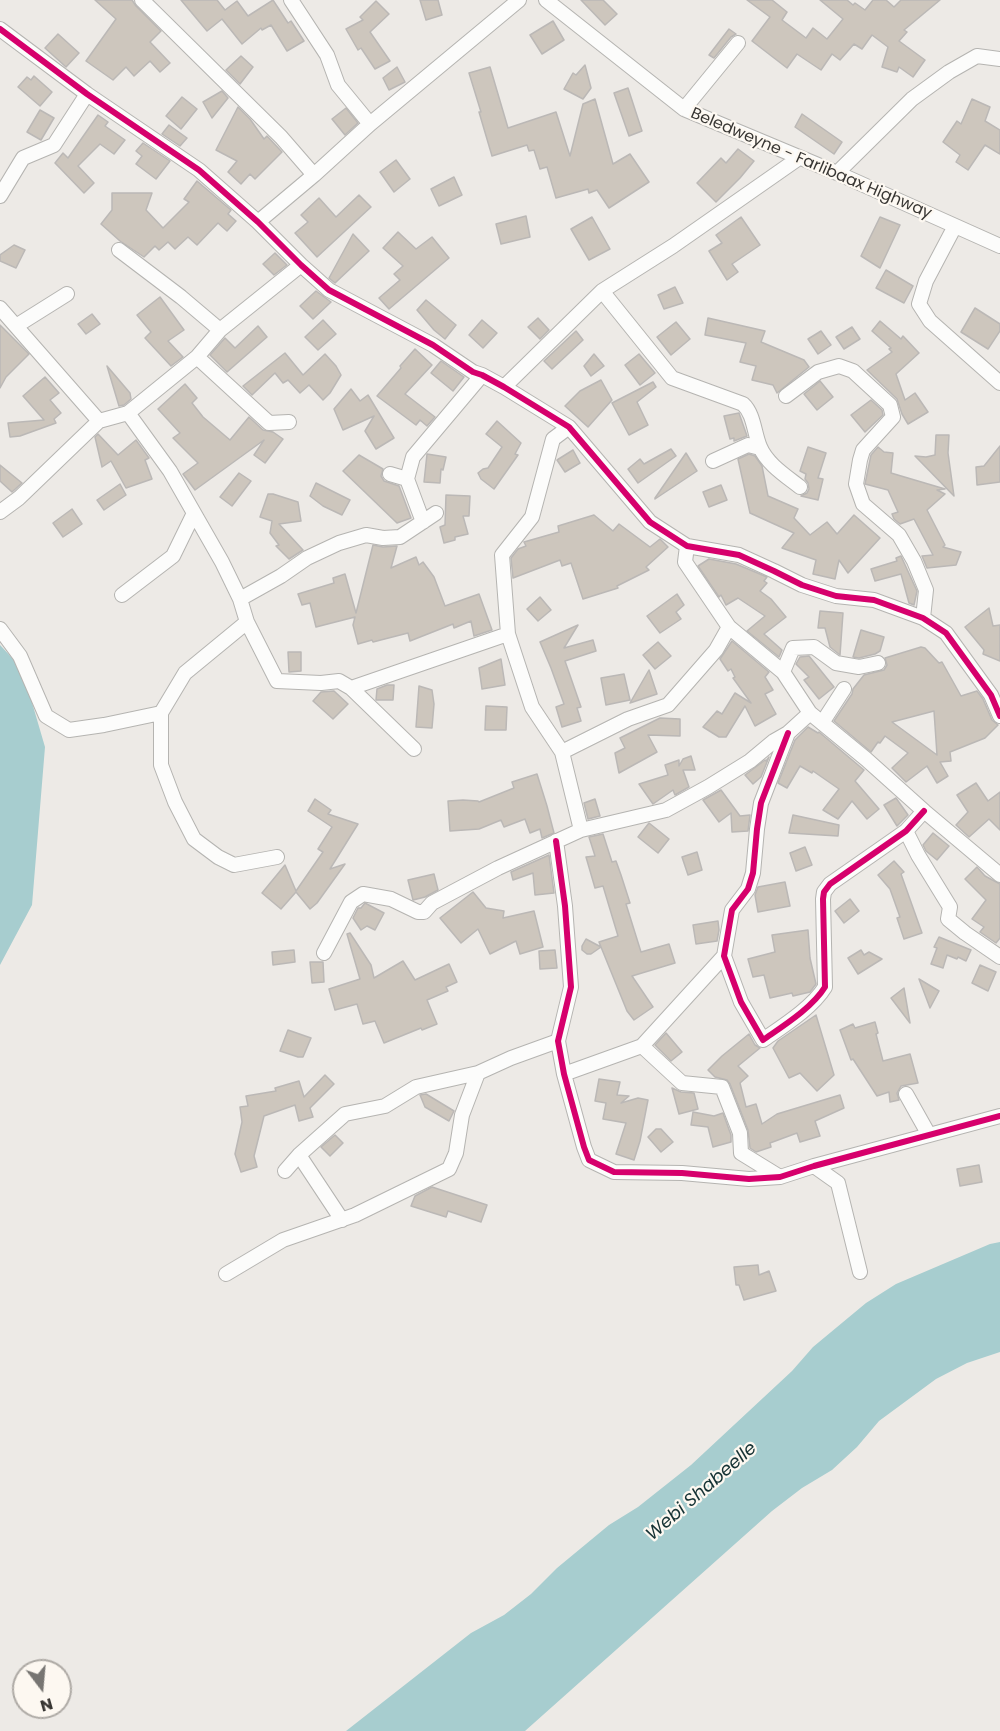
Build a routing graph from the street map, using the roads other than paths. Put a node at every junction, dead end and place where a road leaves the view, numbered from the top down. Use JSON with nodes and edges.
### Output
{"nodes":[{"id":1,"x":142,"y":0,"type":"edge"},
{"id":2,"x":291,"y":0,"type":"edge"},
{"id":3,"x":519,"y":0,"type":"edge"},
{"id":4,"x":546,"y":0,"type":"edge"},
{"id":5,"x":0,"y":29,"type":"edge"},
{"id":6,"x":738,"y":43,"type":"dead end"},
{"id":7,"x":1000,"y":58,"type":"edge"},
{"id":8,"x":87,"y":94,"type":"junction"},
{"id":9,"x":684,"y":109,"type":"junction"},
{"id":10,"x":370,"y":124,"type":"junction"},
{"id":11,"x":799,"y":158,"type":"junction"},
{"id":12,"x":837,"y":172,"type":"junction"},
{"id":13,"x":314,"y":175,"type":"junction"},
{"id":14,"x":0,"y":196,"type":"edge"},
{"id":15,"x":258,"y":222,"type":"junction"},
{"id":16,"x":955,"y":226,"type":"junction"},
{"id":17,"x":1000,"y":246,"type":"edge"},
{"id":18,"x":119,"y":250,"type":"dead end"},
{"id":19,"x":301,"y":265,"type":"junction"},
{"id":20,"x":602,"y":291,"type":"junction"},
{"id":21,"x":67,"y":294,"type":"dead end"},
{"id":22,"x":0,"y":308,"type":"edge"},
{"id":23,"x":16,"y":326,"type":"junction"},
{"id":24,"x":220,"y":330,"type":"junction"},
{"id":25,"x":197,"y":357,"type":"junction"},
{"id":26,"x":482,"y":375,"type":"junction"},
{"id":27,"x":1000,"y":383,"type":"edge"},
{"id":28,"x":504,"y":387,"type":"junction"},
{"id":29,"x":700,"y":388,"type":"junction"},
{"id":30,"x":726,"y":391,"type":"dead end"},
{"id":31,"x":786,"y":396,"type":"dead end"},
{"id":32,"x":128,"y":413,"type":"junction"},
{"id":33,"x":99,"y":421,"type":"junction"},
{"id":34,"x":289,"y":422,"type":"dead end"},
{"id":35,"x":569,"y":427,"type":"junction"},
{"id":36,"x":760,"y":448,"type":"junction"},
{"id":37,"x":713,"y":460,"type":"dead end"},
{"id":38,"x":390,"y":474,"type":"dead end"},
{"id":39,"x":407,"y":479,"type":"junction"},
{"id":40,"x":800,"y":487,"type":"dead end"},
{"id":41,"x":0,"y":512,"type":"edge"},
{"id":42,"x":194,"y":513,"type":"junction"},
{"id":43,"x":436,"y":513,"type":"dead end"},
{"id":44,"x":423,"y":522,"type":"junction"},
{"id":45,"x":687,"y":546,"type":"junction"},
{"id":46,"x":122,"y":595,"type":"dead end"},
{"id":47,"x":240,"y":599,"type":"junction"},
{"id":48,"x":923,"y":618,"type":"junction"},
{"id":49,"x":248,"y":622,"type":"junction"},
{"id":50,"x":729,"y":627,"type":"junction"},
{"id":51,"x":0,"y":629,"type":"edge"},
{"id":52,"x":508,"y":634,"type":"junction"},
{"id":53,"x":878,"y":663,"type":"dead end"},
{"id":54,"x":783,"y":672,"type":"junction"},
{"id":55,"x":351,"y":688,"type":"junction"},
{"id":56,"x":844,"y":688,"type":"dead end"},
{"id":57,"x":161,"y":713,"type":"junction"},
{"id":58,"x":810,"y":713,"type":"junction"},
{"id":59,"x":1000,"y":716,"type":"edge"},
{"id":60,"x":822,"y":723,"type":"junction"},
{"id":61,"x":788,"y":733,"type":"junction"},
{"id":62,"x":414,"y":749,"type":"dead end"},
{"id":63,"x":562,"y":752,"type":"junction"},
{"id":64,"x":924,"y":811,"type":"junction"},
{"id":65,"x":581,"y":830,"type":"junction"},
{"id":66,"x":906,"y":831,"type":"junction"},
{"id":67,"x":556,"y":841,"type":"junction"},
{"id":68,"x":277,"y":857,"type":"dead end"},
{"id":69,"x":1000,"y":875,"type":"edge"},
{"id":70,"x":324,"y":953,"type":"dead end"},
{"id":71,"x":724,"y":956,"type":"junction"},
{"id":72,"x":1000,"y":957,"type":"edge"},
{"id":73,"x":558,"y":1041,"type":"junction"},
{"id":74,"x":642,"y":1047,"type":"junction"},
{"id":75,"x":478,"y":1073,"type":"junction"},
{"id":76,"x":564,"y":1074,"type":"junction"},
{"id":77,"x":906,"y":1094,"type":"dead end"},
{"id":78,"x":1000,"y":1116,"type":"edge"},
{"id":79,"x":929,"y":1135,"type":"junction"},
{"id":80,"x":299,"y":1155,"type":"junction"},
{"id":81,"x":814,"y":1166,"type":"junction"},
{"id":82,"x":285,"y":1171,"type":"dead end"},
{"id":83,"x":780,"y":1177,"type":"junction"},
{"id":84,"x":342,"y":1220,"type":"junction"},
{"id":85,"x":860,"y":1272,"type":"dead end"},
{"id":86,"x":226,"y":1274,"type":"dead end"}],
"edges":[{"from":1,"to":13,"type":"street"},
{"from":2,"to":10,"type":"street"},
{"from":3,"to":10,"type":"street"},
{"from":4,"to":9,"type":"street","name":"Beledweyne - Farlibaax Highway"},
{"from":5,"to":8,"type":"street"},
{"from":6,"to":9,"type":"street"},
{"from":7,"to":12,"type":"street"},
{"from":8,"to":14,"type":"street"},
{"from":8,"to":15,"type":"street"},
{"from":9,"to":11,"type":"street","name":"Beledweyne - Farlibaax Highway"},
{"from":10,"to":13,"type":"street"},
{"from":11,"to":12,"type":"street","name":"Beledweyne - Farlibaax Highway"},
{"from":11,"to":20,"type":"street"},
{"from":12,"to":16,"type":"street","name":"Beledweyne - Farlibaax Highway"},
{"from":13,"to":15,"type":"street"},
{"from":15,"to":19,"type":"street"},
{"from":16,"to":17,"type":"street","name":"Beledweyne - Farlibaax Highway"},
{"from":16,"to":27,"type":"street"},
{"from":18,"to":24,"type":"street"},
{"from":19,"to":24,"type":"street"},
{"from":19,"to":26,"type":"street"},
{"from":20,"to":28,"type":"street"},
{"from":20,"to":29,"type":"street"},
{"from":21,"to":23,"type":"street"},
{"from":22,"to":23,"type":"street"},
{"from":23,"to":33,"type":"street"},
{"from":24,"to":25,"type":"street"},
{"from":25,"to":32,"type":"street"},
{"from":25,"to":34,"type":"street"},
{"from":26,"to":28,"type":"street"},
{"from":26,"to":39,"type":"street"},
{"from":28,"to":35,"type":"street"},
{"from":29,"to":30,"type":"street"},
{"from":29,"to":36,"type":"street"},
{"from":31,"to":48,"type":"street"},
{"from":32,"to":33,"type":"street"},
{"from":32,"to":42,"type":"street"},
{"from":33,"to":41,"type":"street"},
{"from":35,"to":45,"type":"street"},
{"from":35,"to":52,"type":"street"},
{"from":36,"to":37,"type":"street"},
{"from":36,"to":40,"type":"street"},
{"from":38,"to":39,"type":"street"},
{"from":39,"to":44,"type":"street"},
{"from":42,"to":46,"type":"street"},
{"from":42,"to":47,"type":"street"},
{"from":43,"to":44,"type":"street"},
{"from":44,"to":47,"type":"street"},
{"from":45,"to":48,"type":"street"},
{"from":45,"to":50,"type":"street"},
{"from":47,"to":49,"type":"street"},
{"from":48,"to":59,"type":"street"},
{"from":49,"to":55,"type":"street"},
{"from":49,"to":57,"type":"street"},
{"from":50,"to":54,"type":"street"},
{"from":50,"to":63,"type":"street"},
{"from":51,"to":57,"type":"street"},
{"from":52,"to":55,"type":"street"},
{"from":52,"to":63,"type":"street"},
{"from":53,"to":54,"type":"street"},
{"from":54,"to":58,"type":"street"},
{"from":55,"to":62,"type":"street"},
{"from":56,"to":60,"type":"street"},
{"from":57,"to":68,"type":"street"},
{"from":58,"to":60,"type":"street"},
{"from":58,"to":61,"type":"street"},
{"from":60,"to":64,"type":"street"},
{"from":61,"to":65,"type":"street"},
{"from":61,"to":71,"type":"street"},
{"from":63,"to":65,"type":"street"},
{"from":64,"to":66,"type":"street"},
{"from":64,"to":69,"type":"street"},
{"from":65,"to":67,"type":"street"},
{"from":66,"to":71,"type":"street"},
{"from":66,"to":72,"type":"street"},
{"from":67,"to":70,"type":"street"},
{"from":67,"to":73,"type":"street"},
{"from":71,"to":74,"type":"street"},
{"from":73,"to":75,"type":"street"},
{"from":73,"to":76,"type":"street"},
{"from":74,"to":76,"type":"street"},
{"from":74,"to":83,"type":"street"},
{"from":75,"to":80,"type":"street"},
{"from":75,"to":84,"type":"street"},
{"from":76,"to":83,"type":"street"},
{"from":77,"to":79,"type":"street"},
{"from":78,"to":79,"type":"street"},
{"from":79,"to":81,"type":"street"},
{"from":80,"to":82,"type":"street"},
{"from":80,"to":84,"type":"street"},
{"from":81,"to":83,"type":"street"},
{"from":81,"to":85,"type":"street"},
{"from":84,"to":86,"type":"street"}]}
